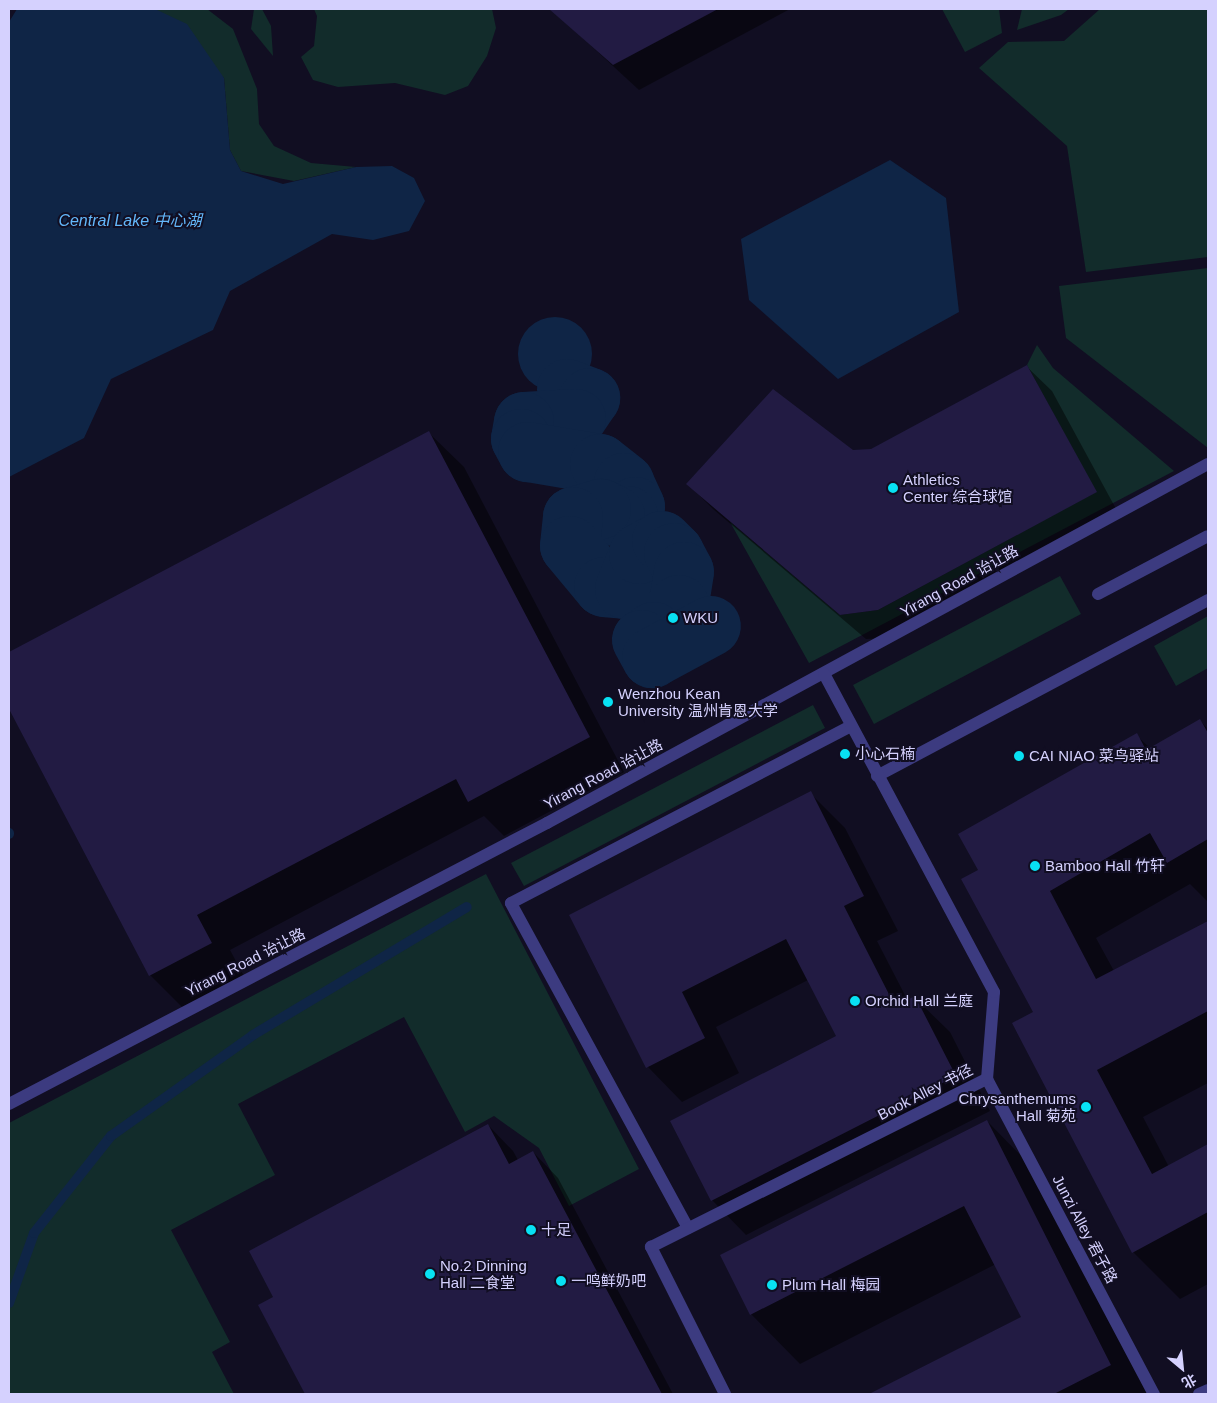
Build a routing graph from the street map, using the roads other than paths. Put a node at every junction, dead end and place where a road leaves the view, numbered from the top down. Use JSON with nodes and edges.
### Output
{"nodes":[{"id":1,"x":1208,"y":464,"type":"edge"},
{"id":2,"x":1208,"y":536,"type":"edge"},
{"id":3,"x":1098,"y":594,"type":"dead end"},
{"id":4,"x":1208,"y":600,"type":"edge"},
{"id":5,"x":824,"y":673,"type":"junction"},
{"id":6,"x":851,"y":726,"type":"junction"},
{"id":7,"x":877,"y":776,"type":"junction"},
{"id":8,"x":987,"y":1079,"type":"junction"},
{"id":9,"x":9,"y":1104,"type":"edge"},
{"id":10,"x":688,"y":1228,"type":"junction"},
{"id":11,"x":1208,"y":1390,"type":"edge"},
{"id":12,"x":725,"y":1394,"type":"edge"},
{"id":13,"x":1154,"y":1394,"type":"edge"},
{"id":14,"x":1200,"y":1394,"type":"edge"}],
"edges":[{"from":1,"to":5,"type":"street","name":"Yirang Road 诒让路"},
{"from":2,"to":3,"type":"street"},
{"from":4,"to":7,"type":"street"},
{"from":5,"to":6,"type":"street","name":"Book Alley 书径"},
{"from":5,"to":9,"type":"street","name":"Yirang Road 诒让路"},
{"from":6,"to":7,"type":"street","name":"Book Alley 书径"},
{"from":6,"to":10,"type":"street"},
{"from":7,"to":8,"type":"street","name":"Book Alley 书径"},
{"from":8,"to":10,"type":"street","name":"Book Alley 书径"},
{"from":8,"to":13,"type":"street","name":"Junzi Alley 君子路"},
{"from":10,"to":12,"type":"street","name":"Book Alley 书径"},
{"from":11,"to":14,"type":"street"}]}
